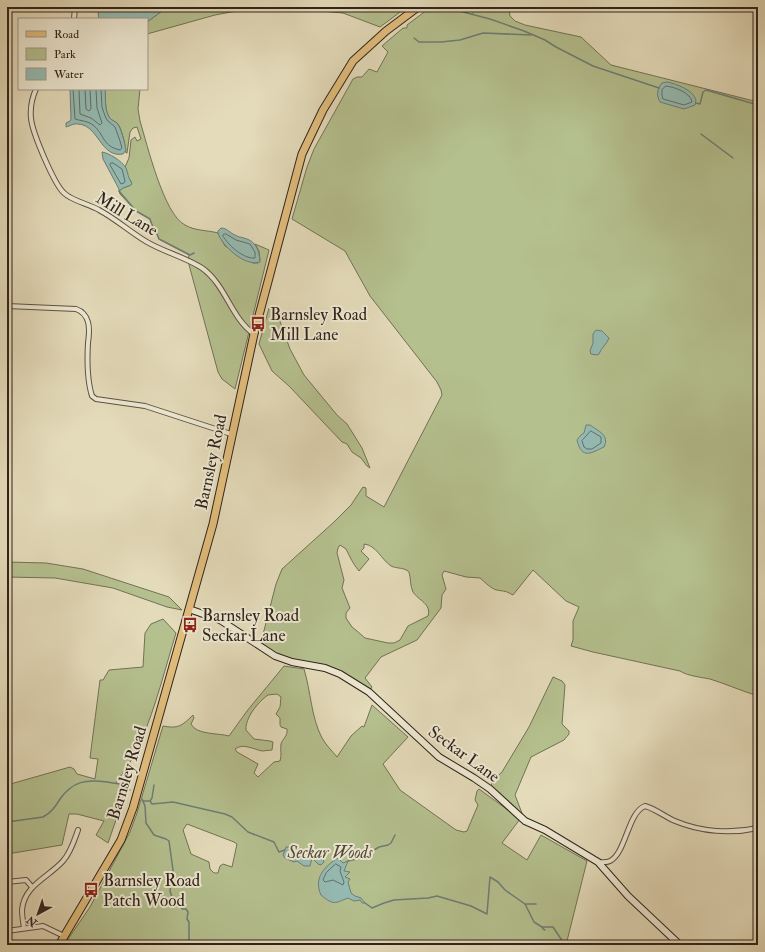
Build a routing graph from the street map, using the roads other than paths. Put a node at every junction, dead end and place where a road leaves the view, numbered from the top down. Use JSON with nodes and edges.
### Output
{"nodes":[{"id":1,"x":75,"y":7,"type":"edge"},
{"id":2,"x":418,"y":7,"type":"edge"},
{"id":3,"x":74,"y":18,"type":"edge"},
{"id":4,"x":36,"y":90,"type":"edge"},
{"id":5,"x":7,"y":306,"type":"edge"},
{"id":6,"x":254,"y":334,"type":"junction"},
{"id":7,"x":231,"y":434,"type":"junction"},
{"id":8,"x":189,"y":609,"type":"junction"},
{"id":9,"x":758,"y":828,"type":"edge"},
{"id":10,"x":78,"y":830,"type":"dead end"},
{"id":11,"x":598,"y":862,"type":"junction"},
{"id":12,"x":7,"y":882,"type":"edge"},
{"id":13,"x":32,"y":887,"type":"junction"},
{"id":14,"x":24,"y":928,"type":"junction"},
{"id":15,"x":7,"y":931,"type":"edge"},
{"id":16,"x":64,"y":936,"type":"junction"},
{"id":17,"x":59,"y":945,"type":"edge"},
{"id":18,"x":680,"y":945,"type":"edge"}],
"edges":[{"from":1,"to":3,"type":"street"},
{"from":2,"to":6,"type":"main road","name":"Barnsley Road"},
{"from":4,"to":6,"type":"street","name":"Mill Lane"},
{"from":5,"to":7,"type":"street"},
{"from":6,"to":7,"type":"main road","name":"Barnsley Road"},
{"from":7,"to":8,"type":"main road","name":"Barnsley Road"},
{"from":8,"to":11,"type":"street","name":"Seckar Lane"},
{"from":8,"to":16,"type":"main road","name":"Barnsley Road"},
{"from":9,"to":11,"type":"street"},
{"from":10,"to":13,"type":"street"},
{"from":11,"to":18,"type":"street","name":"Seckar Lane"},
{"from":12,"to":13,"type":"street"},
{"from":13,"to":14,"type":"street"},
{"from":14,"to":15,"type":"street"},
{"from":14,"to":16,"type":"street"},
{"from":16,"to":17,"type":"main road","name":"Barnsley Road"}]}
